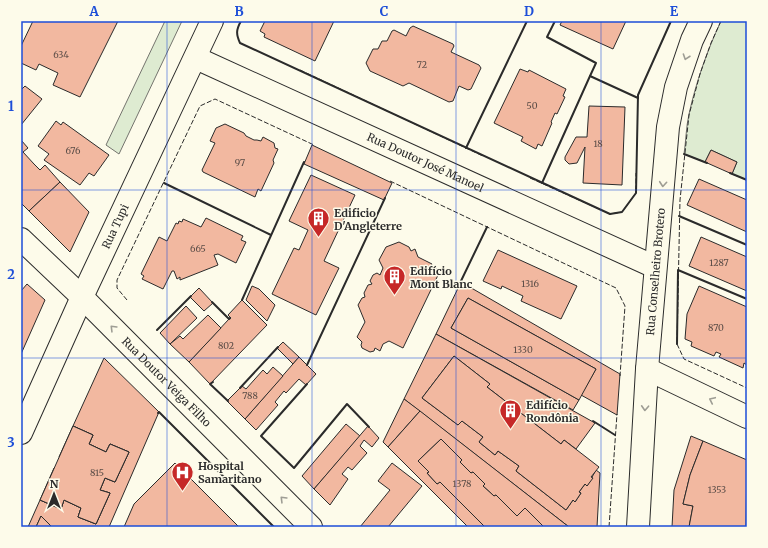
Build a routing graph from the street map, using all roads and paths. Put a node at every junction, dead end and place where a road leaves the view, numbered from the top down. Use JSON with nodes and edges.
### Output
{"nodes":[{"id":1,"x":212,"y":21,"type":"edge"},
{"id":2,"x":701,"y":21,"type":"edge"},
{"id":3,"x":196,"y":58,"type":"junction"},
{"id":4,"x":21,"y":239,"type":"edge"},
{"id":5,"x":655,"y":266,"type":"junction"},
{"id":6,"x":82,"y":296,"type":"junction"},
{"id":7,"x":647,"y":370,"type":"junction"},
{"id":8,"x":747,"y":417,"type":"edge"},
{"id":9,"x":21,"y":433,"type":"edge"},
{"id":10,"x":311,"y":527,"type":"edge"},
{"id":11,"x":638,"y":527,"type":"edge"}],
"edges":[{"from":1,"to":3,"type":"street","name":"Rua Tupi"},
{"from":2,"to":5,"type":"street","name":"Rua Conselheiro Brotero","one_way":true},
{"from":3,"to":5,"type":"street","name":"Rua Doutor José Manoel"},
{"from":3,"to":6,"type":"street","name":"Rua Tupi"},
{"from":4,"to":6,"type":"street","name":"Rua Doutor Veiga Filho"},
{"from":5,"to":7,"type":"street","name":"Rua Conselheiro Brotero"},
{"from":6,"to":9,"type":"street","name":"Rua Tupi"},
{"from":10,"to":6,"type":"street","name":"Rua Doutor Veiga Filho","one_way":true},
{"from":8,"to":7,"type":"street","one_way":true},
{"from":7,"to":11,"type":"street","name":"Rua Conselheiro Brotero","one_way":true}]}
